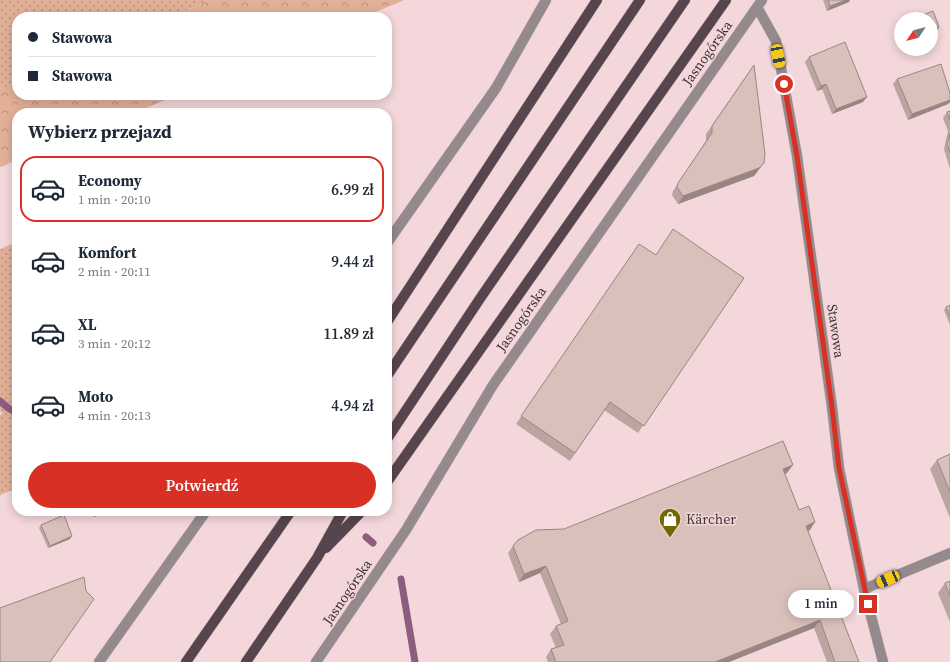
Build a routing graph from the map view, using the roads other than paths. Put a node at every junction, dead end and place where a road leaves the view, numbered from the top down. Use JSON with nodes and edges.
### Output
{"nodes":[{"id":1,"x":546,"y":0,"type":"edge"},
{"id":2,"x":597,"y":0,"type":"edge"},
{"id":3,"x":640,"y":0,"type":"edge"},
{"id":4,"x":685,"y":0,"type":"edge"},
{"id":5,"x":726,"y":0,"type":"edge"},
{"id":6,"x":759,"y":4,"type":"edge"},
{"id":7,"x":392,"y":236,"type":"edge"},
{"id":8,"x":392,"y":314,"type":"edge"},
{"id":9,"x":392,"y":369,"type":"edge"},
{"id":10,"x":392,"y":431,"type":"edge"},
{"id":11,"x":392,"y":475,"type":"edge"},
{"id":12,"x":202,"y":516,"type":"edge"},
{"id":13,"x":283,"y":516,"type":"edge"},
{"id":14,"x":287,"y":516,"type":"edge"},
{"id":15,"x":340,"y":516,"type":"edge"},
{"id":16,"x":357,"y":516,"type":"edge"},
{"id":17,"x":277,"y":530,"type":"junction"},
{"id":18,"x":950,"y":553,"type":"edge"},
{"id":19,"x":317,"y":558,"type":"junction"},
{"id":20,"x":864,"y":589,"type":"junction"},
{"id":21,"x":99,"y":662,"type":"edge"},
{"id":22,"x":186,"y":662,"type":"edge"},
{"id":23,"x":246,"y":662,"type":"edge"},
{"id":24,"x":316,"y":662,"type":"edge"},
{"id":25,"x":883,"y":662,"type":"edge"}],
"edges":[{"from":1,"to":7,"type":"street"},
{"from":2,"to":8,"type":"main road"},
{"from":3,"to":9,"type":"main road"},
{"from":4,"to":10,"type":"main road"},
{"from":5,"to":11,"type":"main road"},
{"from":6,"to":20,"type":"street","name":"Stawowa"},
{"from":6,"to":24,"type":"street","name":"Jasnogórska"},
{"from":12,"to":21,"type":"street"},
{"from":13,"to":17,"type":"main road"},
{"from":14,"to":17,"type":"main road"},
{"from":15,"to":19,"type":"main road"},
{"from":16,"to":19,"type":"main road"},
{"from":17,"to":22,"type":"main road"},
{"from":18,"to":20,"type":"street"},
{"from":19,"to":23,"type":"main road"},
{"from":20,"to":25,"type":"street","name":"Stawowa"}]}
